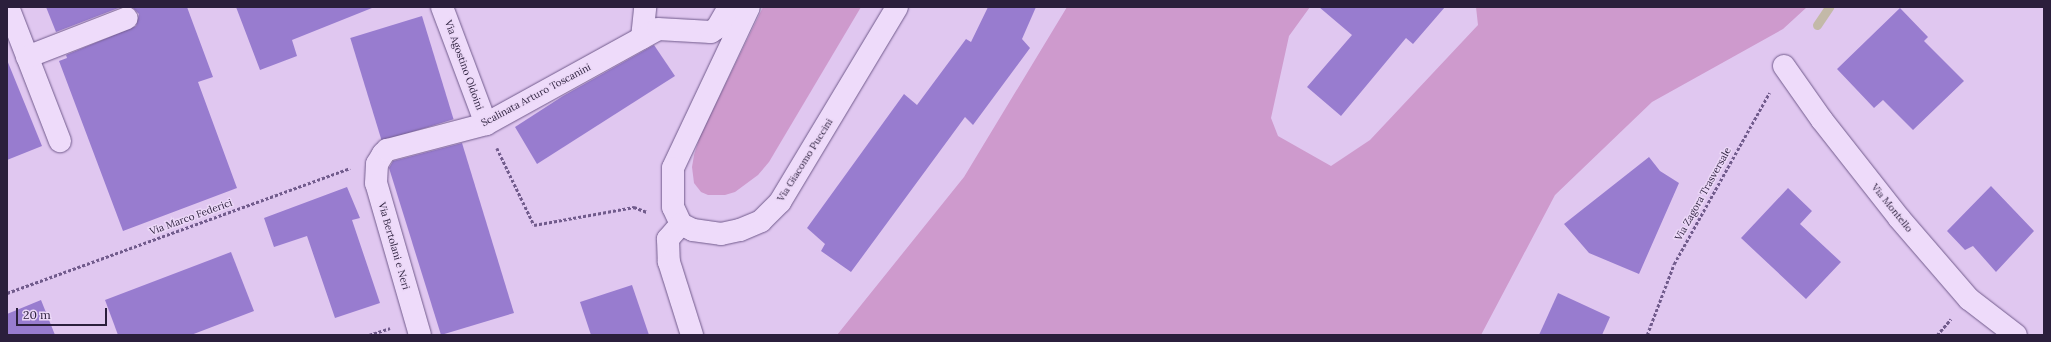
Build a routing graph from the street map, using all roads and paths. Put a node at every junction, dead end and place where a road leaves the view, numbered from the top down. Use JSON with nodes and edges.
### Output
{"nodes":[{"id":1,"x":8,"y":7,"type":"edge"},
{"id":2,"x":442,"y":7,"type":"edge"},
{"id":3,"x":645,"y":7,"type":"edge"},
{"id":4,"x":729,"y":7,"type":"edge"},
{"id":5,"x":749,"y":7,"type":"edge"},
{"id":6,"x":898,"y":7,"type":"edge"},
{"id":7,"x":127,"y":18,"type":"dead end"},
{"id":8,"x":642,"y":38,"type":"junction"},
{"id":9,"x":28,"y":56,"type":"junction"},
{"id":10,"x":1784,"y":66,"type":"joint"},
{"id":11,"x":486,"y":124,"type":"junction"},
{"id":12,"x":60,"y":141,"type":"dead end"},
{"id":13,"x":380,"y":157,"type":"junction"},
{"id":14,"x":681,"y":224,"type":"junction"},
{"id":15,"x":7,"y":293,"type":"edge"},
{"id":16,"x":420,"y":335,"type":"edge"},
{"id":17,"x":692,"y":335,"type":"edge"},
{"id":18,"x":1647,"y":335,"type":"edge"},
{"id":19,"x":2016,"y":335,"type":"edge"}],
"edges":[{"from":1,"to":9,"type":"street"},
{"from":2,"to":11,"type":"street","name":"Via Agostino Oldoini"},
{"from":3,"to":8,"type":"street"},
{"from":4,"to":8,"type":"street","name":"Scalinata Arturo Toscanini"},
{"from":5,"to":14,"type":"street"},
{"from":6,"to":14,"type":"street","name":"Via Giacomo Puccini"},
{"from":7,"to":9,"type":"street"},
{"from":8,"to":11,"type":"street","name":"Scalinata Arturo Toscanini"},
{"from":9,"to":12,"type":"street"},
{"from":10,"to":18,"type":"path","name":"Via Zagora Trasversale"},
{"from":10,"to":19,"type":"street","name":"Via Montello"},
{"from":11,"to":13,"type":"street","name":"Scalinata Arturo Toscanini"},
{"from":11,"to":14,"type":"path"},
{"from":13,"to":15,"type":"path","name":"Via Marco Federici"},
{"from":13,"to":16,"type":"street","name":"Via Bertolani e Neri"},
{"from":14,"to":17,"type":"street"}]}
